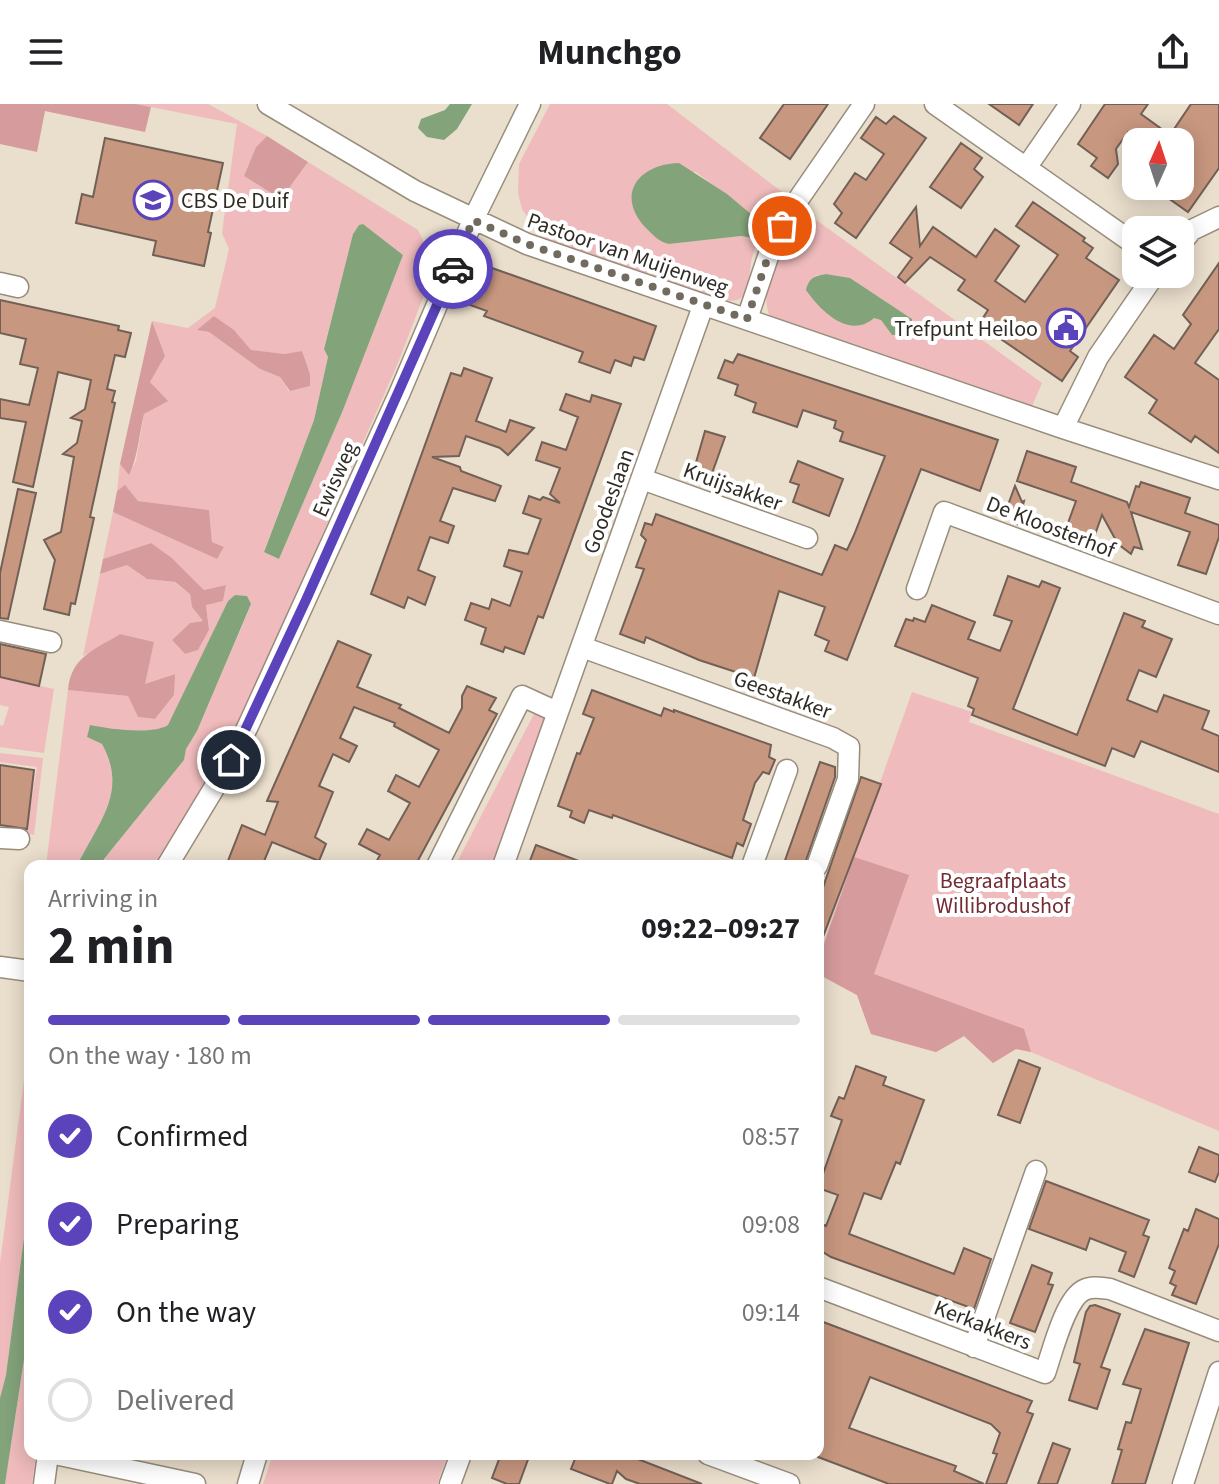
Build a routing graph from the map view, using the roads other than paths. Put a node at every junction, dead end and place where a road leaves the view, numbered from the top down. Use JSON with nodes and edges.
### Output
{"nodes":[{"id":1,"x":268,"y":104,"type":"edge"},
{"id":2,"x":530,"y":104,"type":"edge"},
{"id":3,"x":864,"y":104,"type":"edge"},
{"id":4,"x":935,"y":104,"type":"edge"},
{"id":5,"x":1070,"y":104,"type":"edge"},
{"id":6,"x":1026,"y":168,"type":"junction"},
{"id":7,"x":1219,"y":217,"type":"edge"},
{"id":8,"x":473,"y":220,"type":"junction"},
{"id":9,"x":1194,"y":229,"type":"edge"},
{"id":10,"x":1122,"y":235,"type":"edge"},
{"id":11,"x":1145,"y":288,"type":"edge"},
{"id":12,"x":703,"y":306,"type":"junction"},
{"id":13,"x":747,"y":319,"type":"junction"},
{"id":14,"x":1063,"y":428,"type":"junction"},
{"id":15,"x":642,"y":479,"type":"junction"},
{"id":16,"x":1219,"y":479,"type":"edge"},
{"id":17,"x":807,"y":538,"type":"dead end"},
{"id":18,"x":917,"y":589,"type":"dead end"},
{"id":19,"x":1219,"y":614,"type":"edge"},
{"id":20,"x":0,"y":631,"type":"edge"},
{"id":21,"x":51,"y":642,"type":"dead end"},
{"id":22,"x":582,"y":647,"type":"junction"},
{"id":23,"x":557,"y":712,"type":"junction"},
{"id":24,"x":787,"y":770,"type":"dead end"},
{"id":25,"x":171,"y":860,"type":"edge"},
{"id":26,"x":440,"y":860,"type":"edge"},
{"id":27,"x":505,"y":860,"type":"edge"},
{"id":28,"x":754,"y":860,"type":"edge"},
{"id":29,"x":819,"y":860,"type":"edge"},
{"id":30,"x":0,"y":967,"type":"edge"},
{"id":31,"x":24,"y":970,"type":"edge"},
{"id":32,"x":1036,"y":1171,"type":"dead end"},
{"id":33,"x":824,"y":1289,"type":"edge"},
{"id":34,"x":1219,"y":1331,"type":"edge"},
{"id":35,"x":974,"y":1347,"type":"junction"},
{"id":36,"x":1219,"y":1372,"type":"edge"},
{"id":37,"x":47,"y":1460,"type":"edge"},
{"id":38,"x":83,"y":1460,"type":"edge"},
{"id":39,"x":255,"y":1460,"type":"edge"},
{"id":40,"x":459,"y":1460,"type":"edge"},
{"id":41,"x":724,"y":1460,"type":"edge"},
{"id":42,"x":44,"y":1484,"type":"edge"},
{"id":43,"x":195,"y":1484,"type":"edge"},
{"id":44,"x":248,"y":1484,"type":"edge"},
{"id":45,"x":450,"y":1484,"type":"edge"},
{"id":46,"x":789,"y":1484,"type":"edge"},
{"id":47,"x":1183,"y":1484,"type":"edge"}],
"edges":[{"from":1,"to":8,"type":"street","name":"Pastoor van Muijenweg"},
{"from":2,"to":8,"type":"street","name":"Ewisweg"},
{"from":3,"to":13,"type":"street"},
{"from":4,"to":6,"type":"street"},
{"from":5,"to":6,"type":"street"},
{"from":6,"to":10,"type":"street"},
{"from":7,"to":9,"type":"street"},
{"from":8,"to":12,"type":"street","name":"Pastoor van Muijenweg"},
{"from":8,"to":25,"type":"street","name":"Ewisweg"},
{"from":11,"to":14,"type":"street"},
{"from":12,"to":13,"type":"street","name":"Pastoor van Muijenweg"},
{"from":12,"to":15,"type":"street","name":"Goodeslaan"},
{"from":13,"to":14,"type":"street","name":"Pastoor van Muijenweg"},
{"from":14,"to":16,"type":"street","name":"Pastoor van Muijenweg"},
{"from":15,"to":17,"type":"street","name":"Kruijsakker"},
{"from":15,"to":22,"type":"street","name":"Goodeslaan"},
{"from":18,"to":19,"type":"street","name":"De Kloosterhof"},
{"from":20,"to":21,"type":"street"},
{"from":22,"to":23,"type":"street","name":"Goodeslaan"},
{"from":22,"to":29,"type":"street","name":"Geestakker"},
{"from":23,"to":26,"type":"street"},
{"from":23,"to":27,"type":"street","name":"Goodeslaan"},
{"from":24,"to":28,"type":"street"},
{"from":30,"to":31,"type":"street"},
{"from":32,"to":35,"type":"street"},
{"from":33,"to":35,"type":"street","name":"Kerkakkers"},
{"from":34,"to":35,"type":"street","name":"Kerkakkers"},
{"from":36,"to":47,"type":"street"},
{"from":37,"to":42,"type":"street"},
{"from":38,"to":43,"type":"street"},
{"from":39,"to":44,"type":"street"},
{"from":40,"to":45,"type":"street"},
{"from":41,"to":46,"type":"street"}]}
